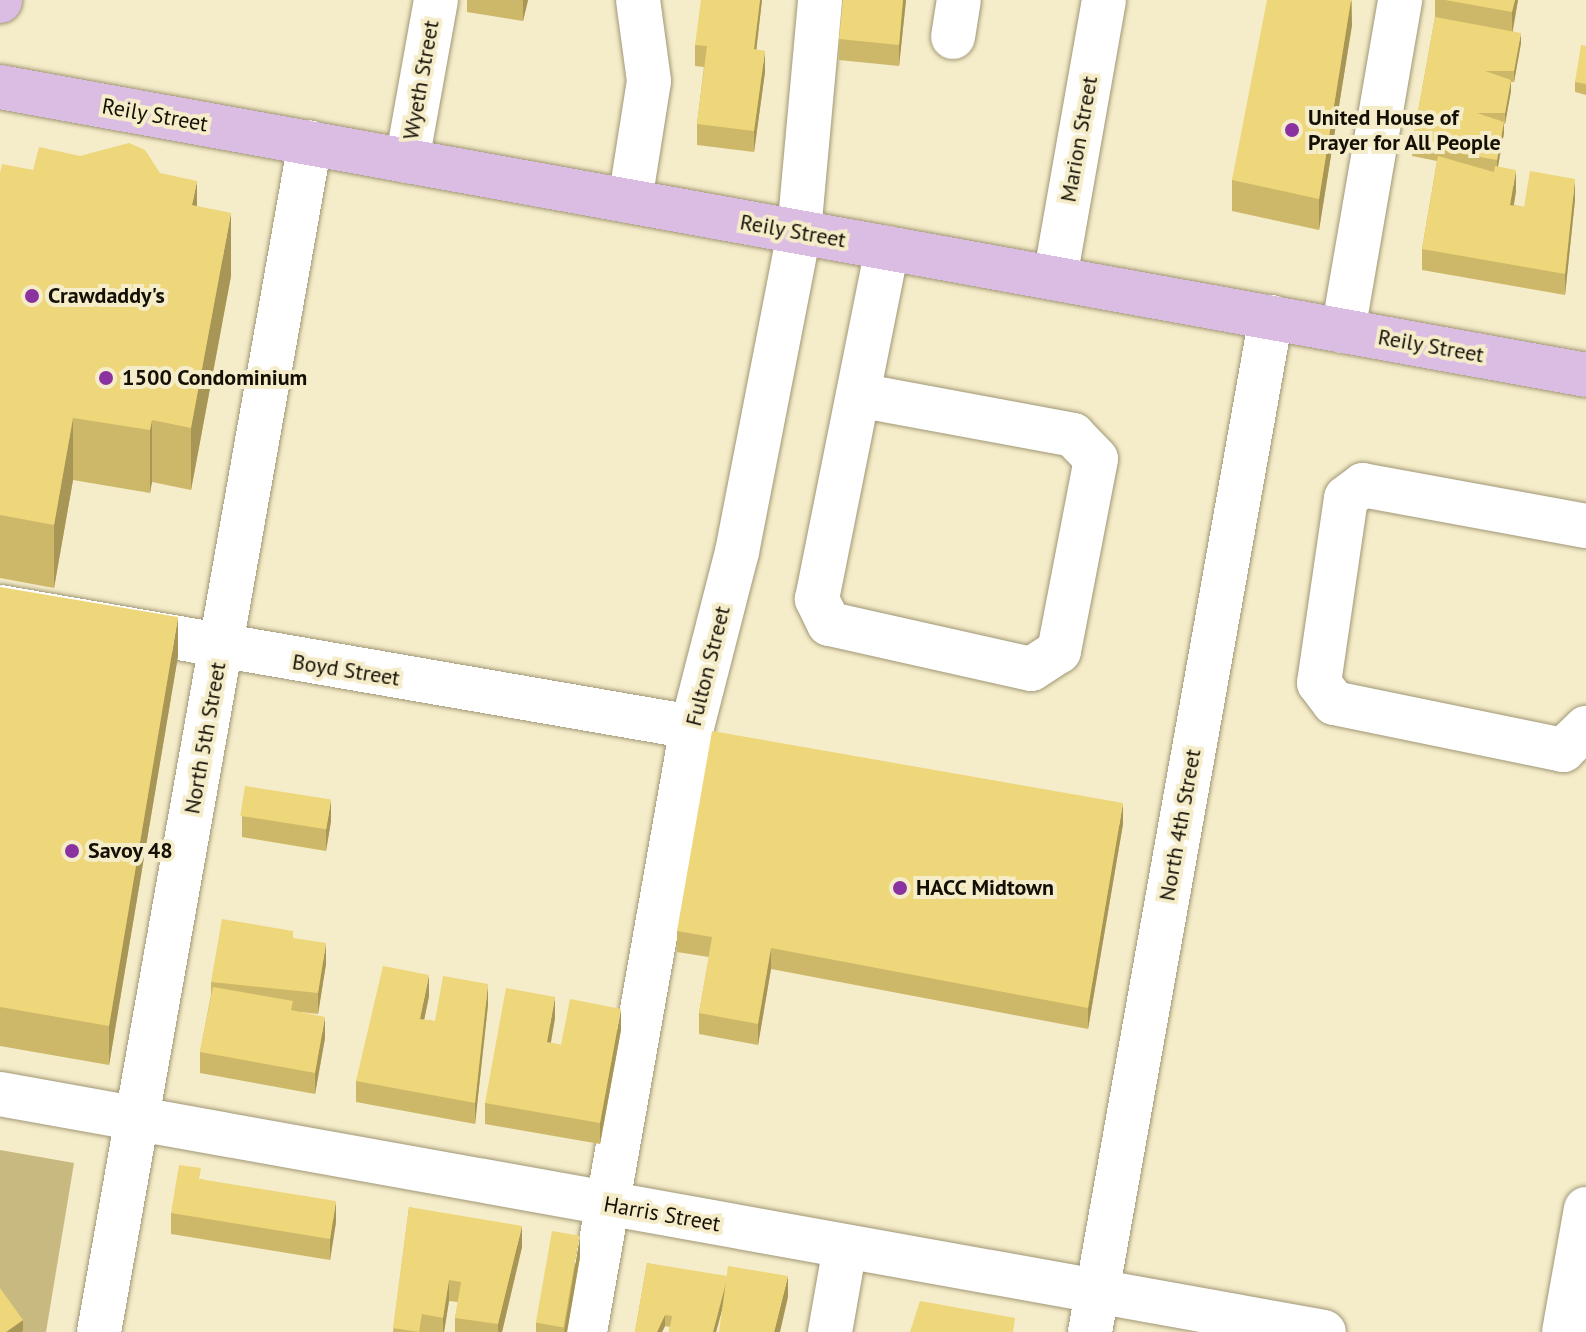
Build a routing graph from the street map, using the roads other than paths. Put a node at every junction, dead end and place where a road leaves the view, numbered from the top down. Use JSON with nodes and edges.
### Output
{"nodes":[{"id":1,"x":436,"y":0,"type":"edge"},
{"id":2,"x":638,"y":0,"type":"edge"},
{"id":3,"x":820,"y":0,"type":"edge"},
{"id":4,"x":1104,"y":0,"type":"edge"},
{"id":5,"x":1400,"y":0,"type":"edge"},
{"id":6,"x":0,"y":87,"type":"edge"},
{"id":7,"x":310,"y":143,"type":"junction"},
{"id":8,"x":407,"y":161,"type":"junction"},
{"id":9,"x":630,"y":201,"type":"junction"},
{"id":10,"x":799,"y":232,"type":"junction"},
{"id":11,"x":887,"y":248,"type":"junction"},
{"id":12,"x":1055,"y":278,"type":"junction"},
{"id":13,"x":1271,"y":317,"type":"junction"},
{"id":14,"x":1343,"y":331,"type":"junction"},
{"id":15,"x":1586,"y":375,"type":"edge"},
{"id":16,"x":858,"y":395,"type":"junction"},
{"id":17,"x":1586,"y":526,"type":"edge"},
{"id":18,"x":0,"y":607,"type":"edge"},
{"id":19,"x":221,"y":649,"type":"junction"},
{"id":20,"x":692,"y":727,"type":"junction"},
{"id":21,"x":1586,"y":728,"type":"edge"},
{"id":22,"x":0,"y":1094,"type":"edge"},
{"id":23,"x":137,"y":1119,"type":"junction"},
{"id":24,"x":607,"y":1204,"type":"junction"},
{"id":25,"x":1586,"y":1209,"type":"edge"},
{"id":26,"x":845,"y":1247,"type":"junction"},
{"id":27,"x":1094,"y":1312,"type":"edge"},
{"id":28,"x":99,"y":1332,"type":"edge"},
{"id":29,"x":585,"y":1332,"type":"edge"},
{"id":30,"x":830,"y":1332,"type":"edge"},
{"id":31,"x":1324,"y":1332,"type":"edge"},
{"id":32,"x":1564,"y":1332,"type":"edge"}],
"edges":[{"from":1,"to":8,"type":"street","name":"Wyeth Street"},
{"from":2,"to":9,"type":"street"},
{"from":3,"to":10,"type":"street","name":"Fulton Street"},
{"from":4,"to":12,"type":"street","name":"Marion Street"},
{"from":5,"to":14,"type":"street"},
{"from":6,"to":7,"type":"main road","name":"Reily Street"},
{"from":7,"to":8,"type":"main road","name":"Reily Street"},
{"from":7,"to":19,"type":"street","name":"North 5th Street"},
{"from":8,"to":9,"type":"main road","name":"Reily Street"},
{"from":9,"to":10,"type":"main road","name":"Reily Street"},
{"from":10,"to":11,"type":"main road","name":"Reily Street"},
{"from":10,"to":20,"type":"street","name":"Fulton Street"},
{"from":11,"to":12,"type":"main road","name":"Reily Street"},
{"from":11,"to":16,"type":"street"},
{"from":12,"to":13,"type":"main road","name":"Reily Street"},
{"from":13,"to":14,"type":"main road","name":"Reily Street"},
{"from":13,"to":27,"type":"street","name":"North 4th Street"},
{"from":14,"to":15,"type":"main road","name":"Reily Street"},
{"from":16,"to":16,"type":"street"},
{"from":17,"to":21,"type":"street"},
{"from":18,"to":19,"type":"street","name":"Boyd Street"},
{"from":19,"to":20,"type":"street","name":"Boyd Street"},
{"from":19,"to":23,"type":"street","name":"North 5th Street"},
{"from":20,"to":24,"type":"street","name":"Fulton Street"},
{"from":22,"to":23,"type":"street","name":"Harris Street"},
{"from":23,"to":24,"type":"street","name":"Harris Street"},
{"from":23,"to":28,"type":"street","name":"North 5th Street"},
{"from":24,"to":26,"type":"street","name":"Harris Street"},
{"from":24,"to":29,"type":"street","name":"Fulton Street"},
{"from":25,"to":32,"type":"street"},
{"from":26,"to":27,"type":"street","name":"Harris Street"},
{"from":26,"to":30,"type":"street"},
{"from":27,"to":31,"type":"street","name":"Harris Street"}]}
